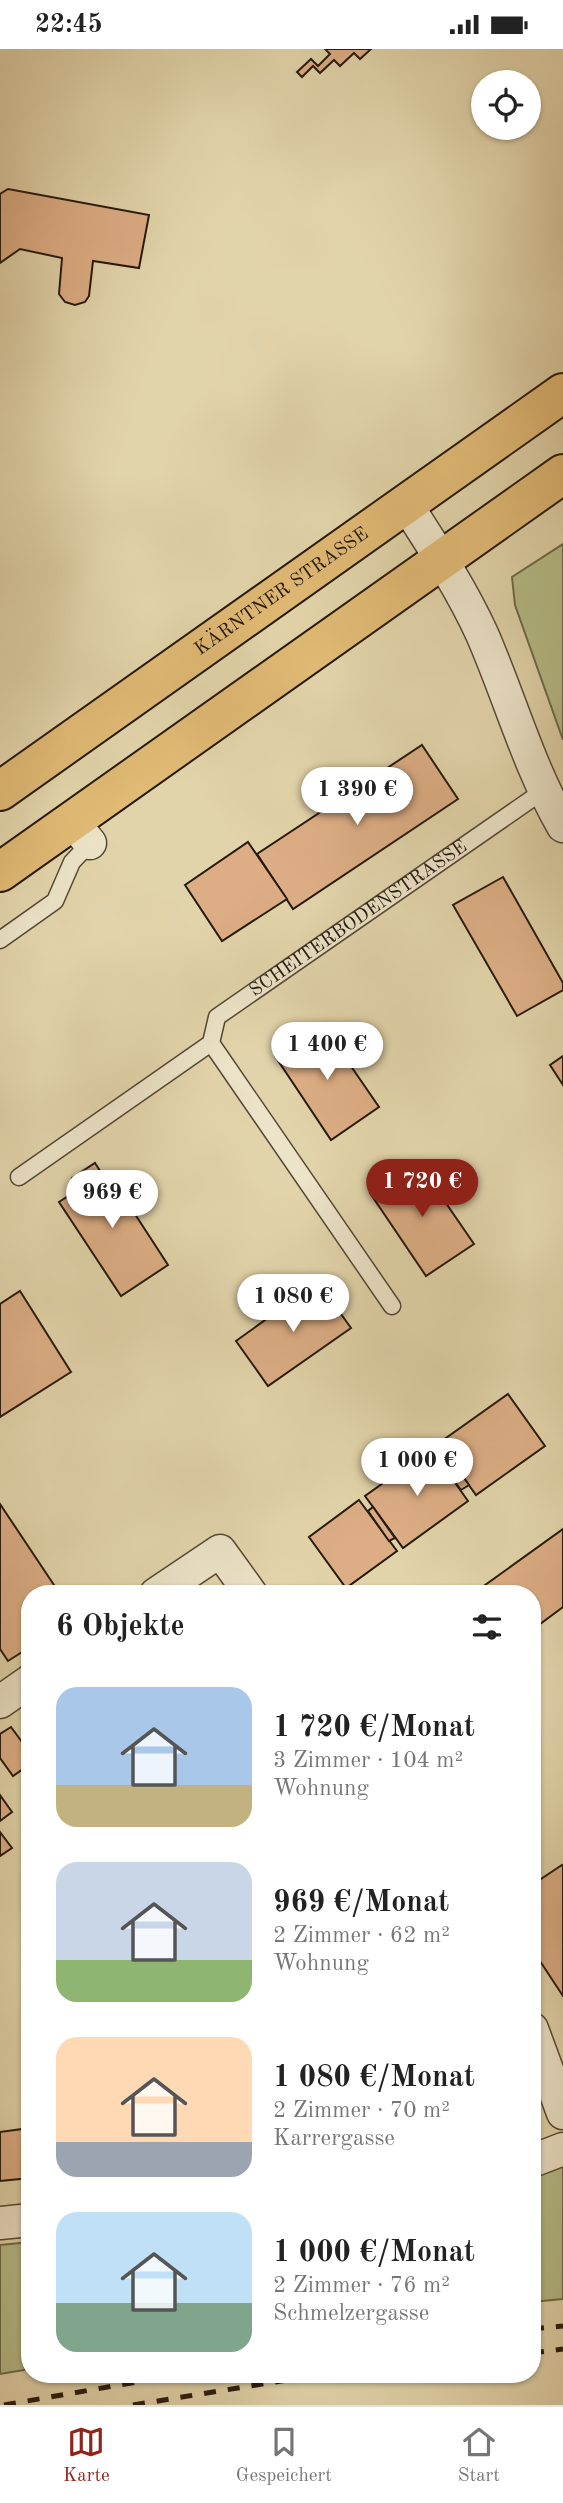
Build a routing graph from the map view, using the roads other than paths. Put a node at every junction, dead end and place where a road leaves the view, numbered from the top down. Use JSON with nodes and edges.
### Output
{"nodes":[{"id":1,"x":563,"y":393,"type":"edge"},
{"id":2,"x":563,"y":474,"type":"edge"},
{"id":3,"x":406,"y":504,"type":"junction"},
{"id":4,"x":443,"y":560,"type":"junction"},
{"id":5,"x":0,"y":791,"type":"edge"},
{"id":6,"x":543,"y":791,"type":"junction"},
{"id":7,"x":563,"y":826,"type":"edge"},
{"id":8,"x":81,"y":832,"type":"junction"},
{"id":9,"x":0,"y":872,"type":"edge"},
{"id":10,"x":0,"y":940,"type":"edge"},
{"id":11,"x":211,"y":1043,"type":"junction"},
{"id":12,"x":19,"y":1177,"type":"dead end"},
{"id":13,"x":392,"y":1305,"type":"dead end"},
{"id":14,"x":169,"y":1585,"type":"edge"},
{"id":15,"x":245,"y":1585,"type":"edge"},
{"id":16,"x":21,"y":1687,"type":"edge"},
{"id":17,"x":0,"y":1702,"type":"edge"},
{"id":18,"x":541,"y":2053,"type":"edge"},
{"id":19,"x":563,"y":2113,"type":"edge"},
{"id":20,"x":563,"y":2150,"type":"edge"},
{"id":21,"x":541,"y":2158,"type":"edge"},
{"id":22,"x":21,"y":2221,"type":"edge"},
{"id":23,"x":0,"y":2223,"type":"edge"}],
"edges":[{"from":1,"to":3,"type":"main road","name":"KÄRNTNER STRASSE"},
{"from":2,"to":4,"type":"main road"},
{"from":3,"to":4,"type":"street"},
{"from":3,"to":5,"type":"main road","name":"KÄRNTNER STRASSE"},
{"from":4,"to":6,"type":"street"},
{"from":4,"to":8,"type":"main road"},
{"from":6,"to":7,"type":"street"},
{"from":6,"to":11,"type":"lane","name":"SCHEITERBODENSTRASSE"},
{"from":8,"to":9,"type":"main road"},
{"from":8,"to":10,"type":"lane"},
{"from":11,"to":12,"type":"lane"},
{"from":11,"to":13,"type":"lane"},
{"from":14,"to":15,"type":"street"},
{"from":16,"to":17,"type":"street"},
{"from":18,"to":19,"type":"street"},
{"from":20,"to":21,"type":"street"},
{"from":22,"to":23,"type":"street"}]}
